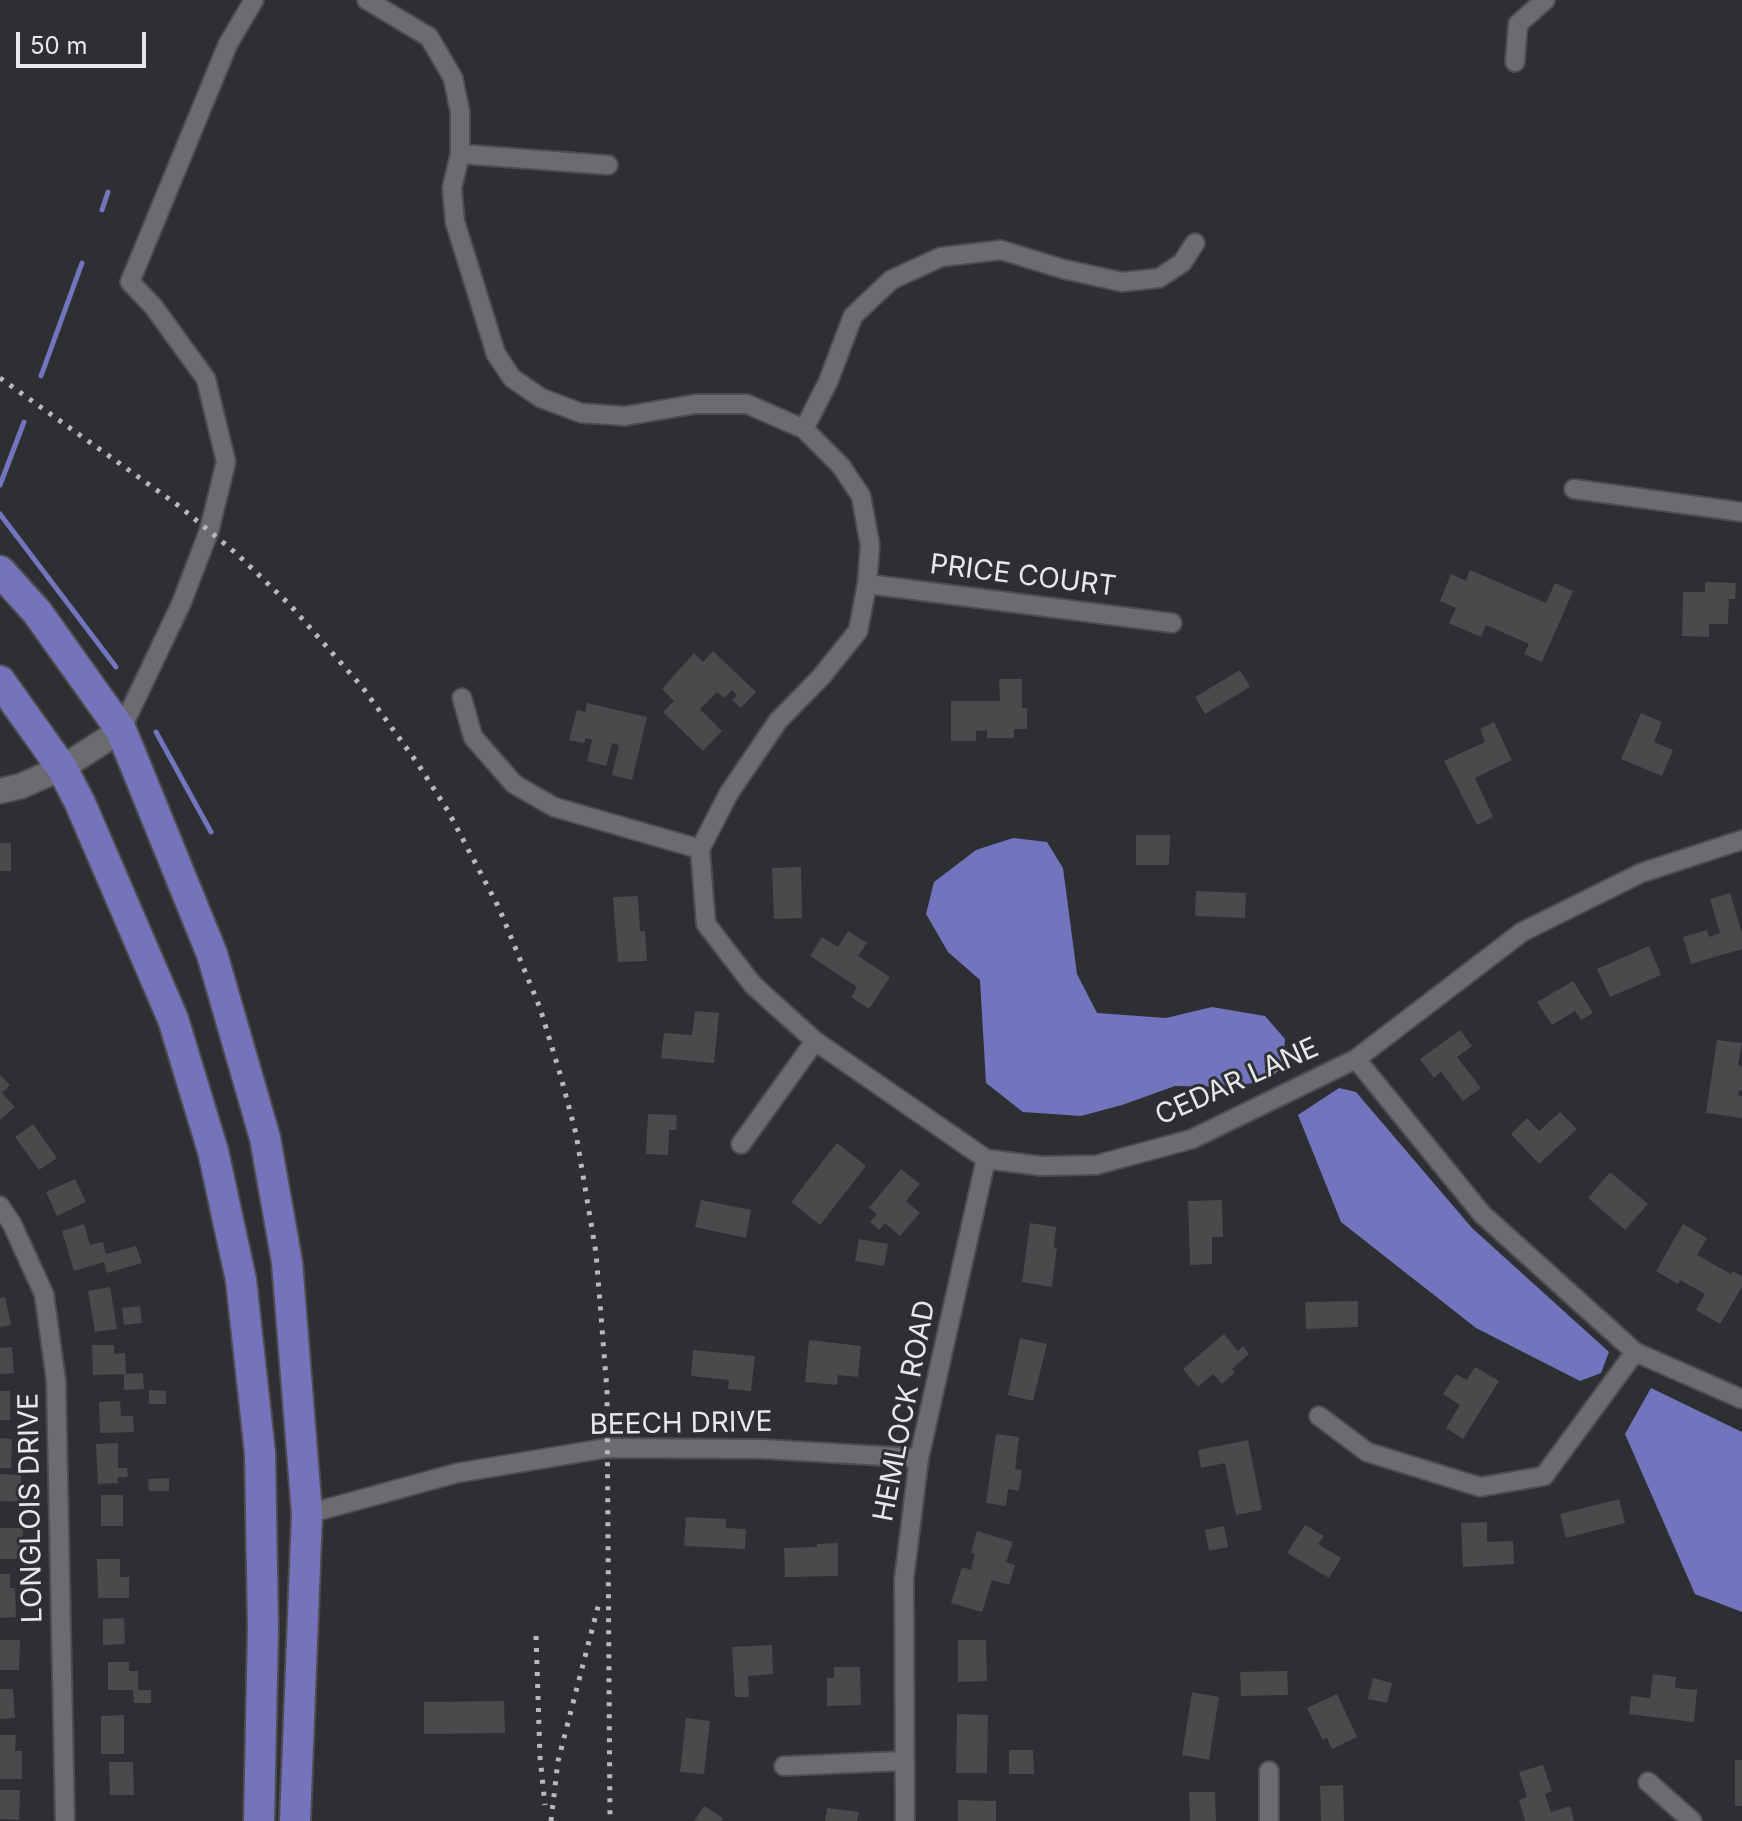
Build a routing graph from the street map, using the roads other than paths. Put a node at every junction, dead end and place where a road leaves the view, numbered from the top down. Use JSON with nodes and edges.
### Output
{"nodes":[{"id":1,"x":254,"y":0,"type":"edge"},
{"id":2,"x":367,"y":0,"type":"edge"},
{"id":3,"x":1545,"y":0,"type":"edge"},
{"id":4,"x":1515,"y":62,"type":"dead end"},
{"id":5,"x":460,"y":154,"type":"junction"},
{"id":6,"x":608,"y":165,"type":"dead end"},
{"id":7,"x":1195,"y":243,"type":"dead end"},
{"id":8,"x":804,"y":429,"type":"junction"},
{"id":9,"x":1574,"y":489,"type":"dead end"},
{"id":10,"x":1742,"y":512,"type":"edge"},
{"id":11,"x":0,"y":571,"type":"edge"},
{"id":12,"x":867,"y":584,"type":"junction"},
{"id":13,"x":1172,"y":623,"type":"dead end"},
{"id":14,"x":0,"y":681,"type":"edge"},
{"id":15,"x":462,"y":698,"type":"dead end"},
{"id":16,"x":121,"y":730,"type":"junction"},
{"id":17,"x":62,"y":768,"type":"junction"},
{"id":18,"x":0,"y":791,"type":"edge"},
{"id":19,"x":1742,"y":840,"type":"edge"},
{"id":20,"x":700,"y":849,"type":"junction"},
{"id":21,"x":815,"y":1041,"type":"junction"},
{"id":22,"x":1356,"y":1059,"type":"junction"},
{"id":23,"x":741,"y":1144,"type":"dead end"},
{"id":24,"x":986,"y":1159,"type":"junction"},
{"id":25,"x":0,"y":1206,"type":"edge"},
{"id":26,"x":1635,"y":1352,"type":"junction"},
{"id":27,"x":1742,"y":1399,"type":"edge"},
{"id":28,"x":1319,"y":1416,"type":"dead end"},
{"id":29,"x":919,"y":1458,"type":"junction"},
{"id":30,"x":307,"y":1514,"type":"junction"},
{"id":31,"x":903,"y":1761,"type":"junction"},
{"id":32,"x":784,"y":1766,"type":"dead end"},
{"id":33,"x":1269,"y":1771,"type":"dead end"},
{"id":34,"x":1648,"y":1782,"type":"dead end"},
{"id":35,"x":65,"y":1821,"type":"edge"},
{"id":36,"x":259,"y":1821,"type":"edge"},
{"id":37,"x":295,"y":1821,"type":"edge"},
{"id":38,"x":905,"y":1821,"type":"edge"},
{"id":39,"x":1269,"y":1821,"type":"edge"},
{"id":40,"x":1692,"y":1821,"type":"edge"}],
"edges":[{"from":1,"to":16,"type":"street"},
{"from":2,"to":5,"type":"street"},
{"from":3,"to":4,"type":"street"},
{"from":5,"to":6,"type":"street"},
{"from":5,"to":8,"type":"street"},
{"from":7,"to":8,"type":"street"},
{"from":8,"to":12,"type":"street"},
{"from":9,"to":10,"type":"street"},
{"from":11,"to":16,"type":"main road"},
{"from":12,"to":13,"type":"street","name":"PRICE COURT"},
{"from":12,"to":20,"type":"street"},
{"from":14,"to":17,"type":"main road"},
{"from":15,"to":20,"type":"street"},
{"from":16,"to":17,"type":"street"},
{"from":16,"to":30,"type":"main road"},
{"from":17,"to":18,"type":"street"},
{"from":17,"to":36,"type":"main road"},
{"from":19,"to":22,"type":"street","name":"CEDAR LANE"},
{"from":20,"to":21,"type":"street","name":"CEDAR LANE"},
{"from":21,"to":23,"type":"street"},
{"from":21,"to":24,"type":"street","name":"CEDAR LANE"},
{"from":22,"to":24,"type":"street","name":"CEDAR LANE"},
{"from":22,"to":26,"type":"street"},
{"from":24,"to":29,"type":"street","name":"HEMLOCK ROAD"},
{"from":25,"to":35,"type":"street","name":"LONGLOIS DRIVE"},
{"from":26,"to":27,"type":"street"},
{"from":26,"to":28,"type":"street"},
{"from":29,"to":30,"type":"street","name":"BEECH DRIVE"},
{"from":29,"to":31,"type":"street","name":"HEMLOCK ROAD"},
{"from":30,"to":37,"type":"main road"},
{"from":31,"to":32,"type":"street"},
{"from":31,"to":38,"type":"street","name":"HEMLOCK ROAD"},
{"from":33,"to":39,"type":"street"},
{"from":34,"to":40,"type":"street"}]}
